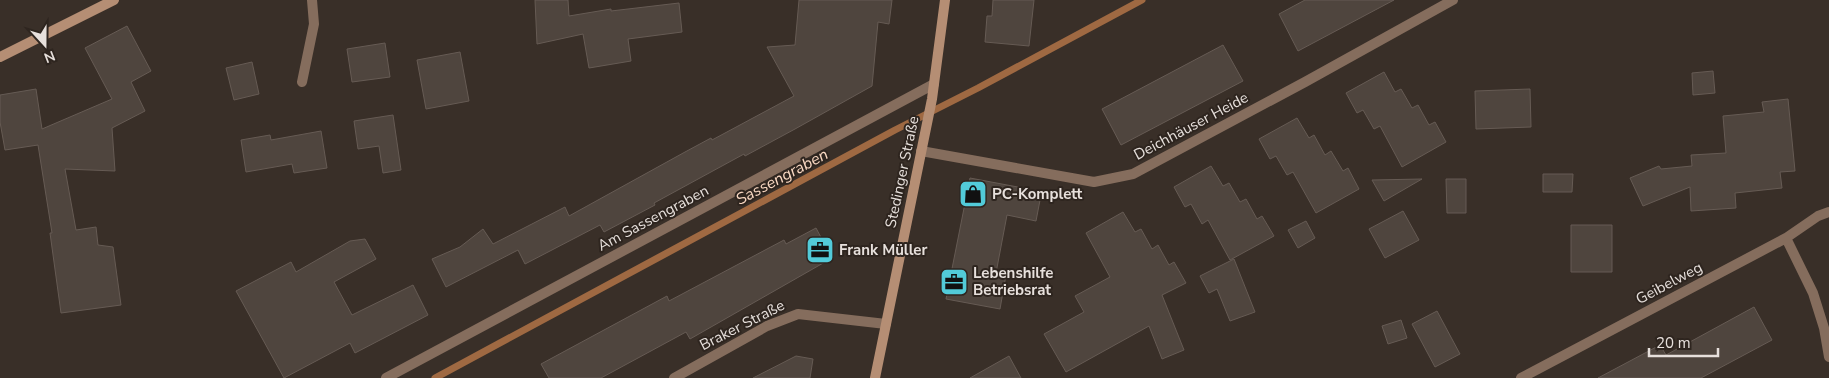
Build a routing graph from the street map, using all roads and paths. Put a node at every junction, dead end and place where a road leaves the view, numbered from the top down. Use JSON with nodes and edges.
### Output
{"nodes":[{"id":1,"x":114,"y":0,"type":"edge"},
{"id":2,"x":312,"y":0,"type":"edge"},
{"id":3,"x":945,"y":0,"type":"edge"},
{"id":4,"x":1452,"y":0,"type":"edge"},
{"id":5,"x":101,"y":3,"type":"edge"},
{"id":6,"x":0,"y":57,"type":"edge"},
{"id":7,"x":302,"y":82,"type":"dead end"},
{"id":8,"x":934,"y":84,"type":"junction"},
{"id":9,"x":921,"y":150,"type":"junction"},
{"id":10,"x":1829,"y":212,"type":"edge"},
{"id":11,"x":1786,"y":238,"type":"junction"},
{"id":12,"x":886,"y":324,"type":"junction"},
{"id":13,"x":1829,"y":357,"type":"edge"},
{"id":14,"x":386,"y":378,"type":"edge"},
{"id":15,"x":674,"y":378,"type":"edge"},
{"id":16,"x":875,"y":378,"type":"edge"},
{"id":17,"x":1521,"y":378,"type":"edge"}],
"edges":[{"from":1,"to":5,"type":"main road"},
{"from":2,"to":7,"type":"street"},
{"from":3,"to":8,"type":"main road","name":"Stedinger Straße"},
{"from":4,"to":9,"type":"street","name":"Deichhäuser Heide"},
{"from":5,"to":6,"type":"main road"},
{"from":8,"to":9,"type":"main road","name":"Stedinger Straße"},
{"from":8,"to":14,"type":"street","name":"Am Sassengraben"},
{"from":9,"to":12,"type":"main road","name":"Stedinger Straße"},
{"from":10,"to":11,"type":"street","name":"Geibelweg"},
{"from":11,"to":13,"type":"street"},
{"from":11,"to":17,"type":"street","name":"Geibelweg"},
{"from":12,"to":15,"type":"street","name":"Braker Straße"},
{"from":12,"to":16,"type":"main road","name":"Stedinger Straße"}]}
